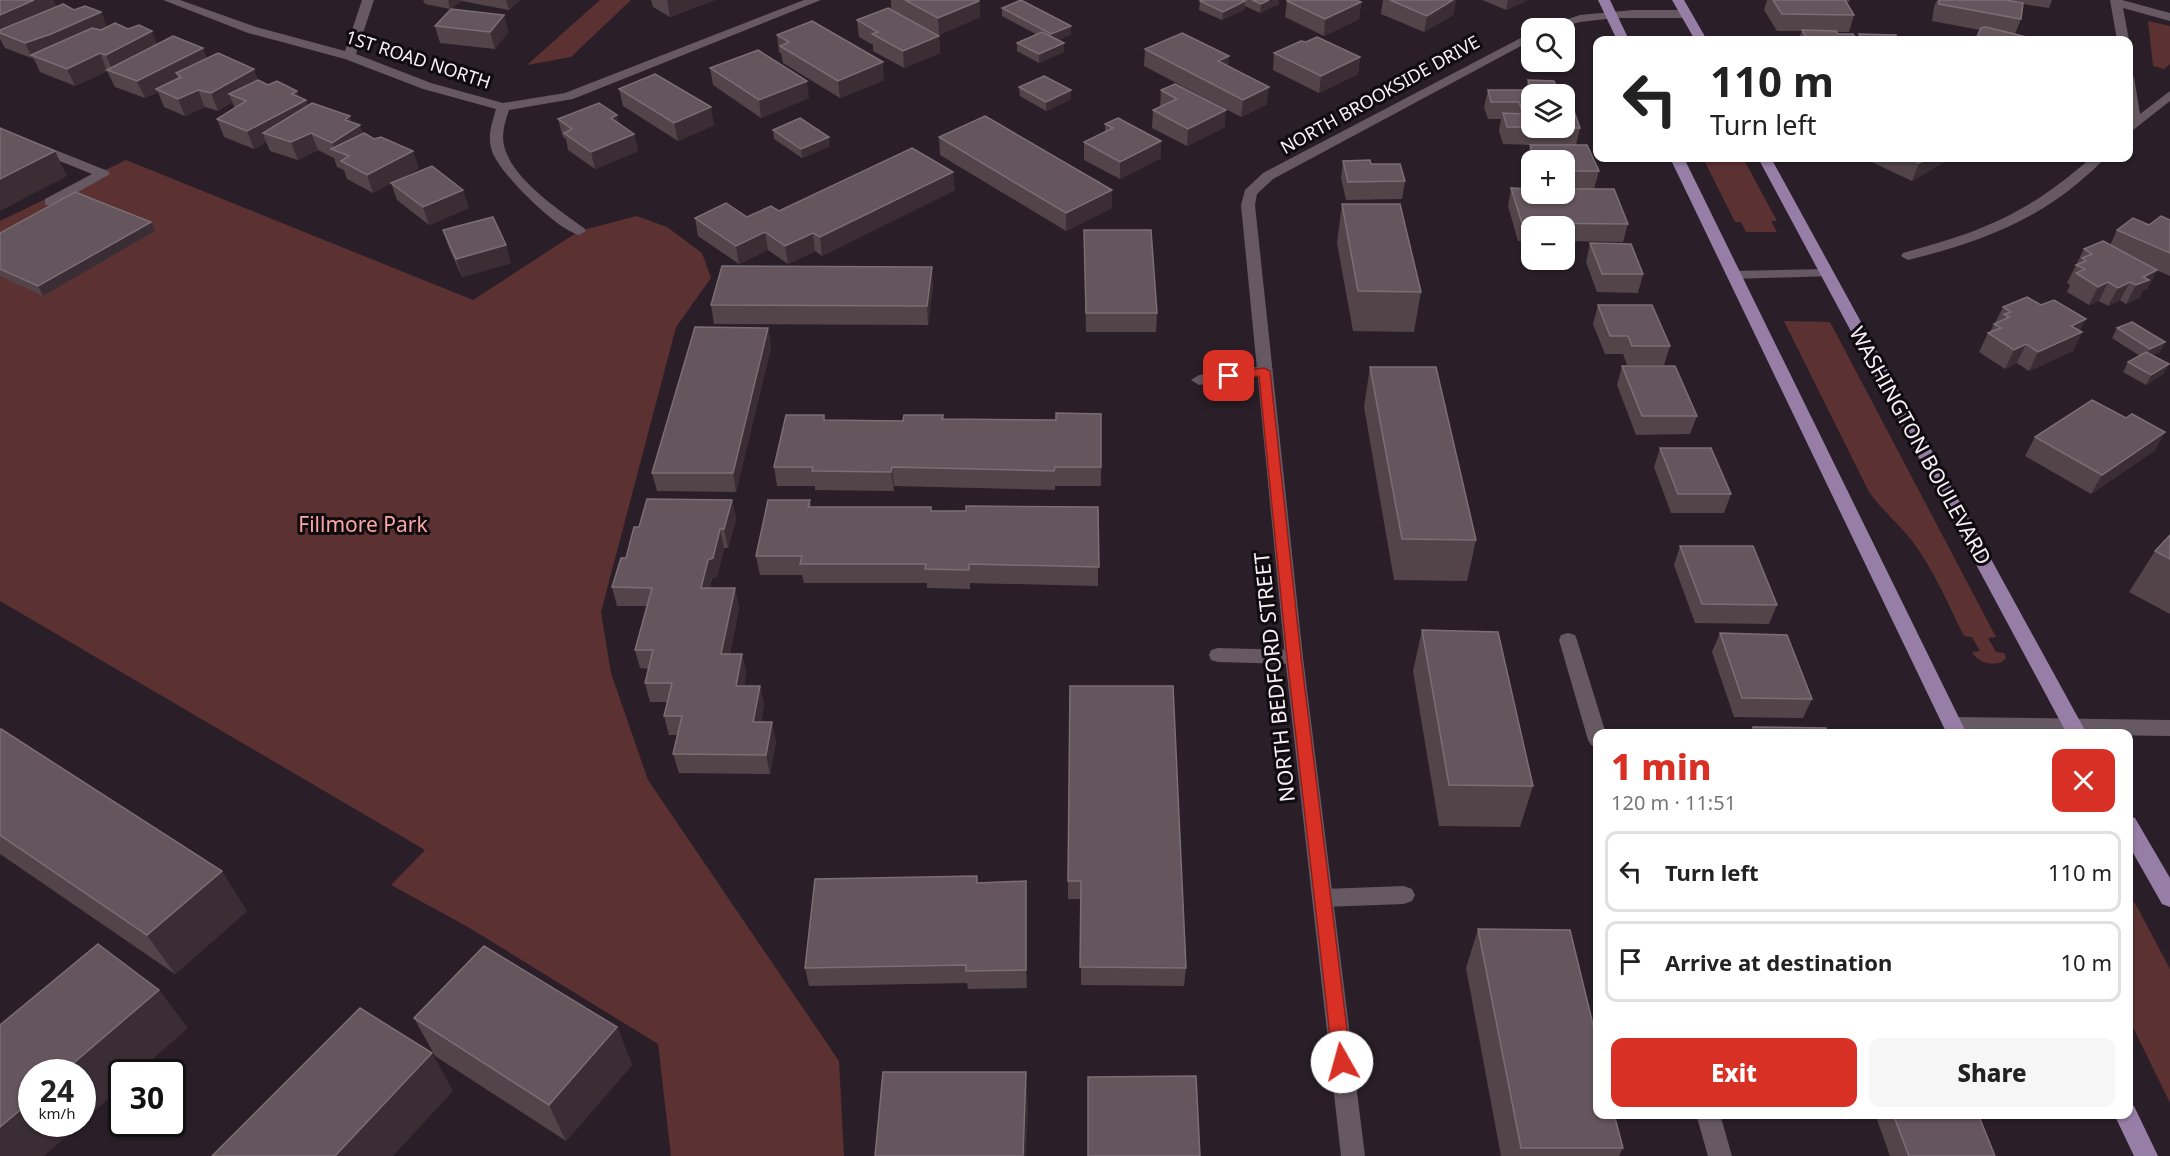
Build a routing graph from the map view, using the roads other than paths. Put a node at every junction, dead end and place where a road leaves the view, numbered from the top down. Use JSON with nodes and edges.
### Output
{"nodes":[{"id":1,"x":169,"y":0,"type":"edge"},
{"id":2,"x":368,"y":0,"type":"edge"},
{"id":3,"x":815,"y":0,"type":"edge"},
{"id":4,"x":1604,"y":0,"type":"edge"},
{"id":5,"x":1678,"y":0,"type":"edge"},
{"id":6,"x":2116,"y":1,"type":"edge"},
{"id":7,"x":1611,"y":14,"type":"junction"},
{"id":8,"x":1686,"y":14,"type":"junction"},
{"id":9,"x":2170,"y":16,"type":"edge"},
{"id":10,"x":1575,"y":19,"type":"edge"},
{"id":11,"x":1621,"y":36,"type":"edge"},
{"id":12,"x":1699,"y":36,"type":"edge"},
{"id":13,"x":2122,"y":36,"type":"edge"},
{"id":14,"x":1521,"y":41,"type":"edge"},
{"id":15,"x":349,"y":56,"type":"junction"},
{"id":16,"x":2170,"y":94,"type":"edge"},
{"id":17,"x":503,"y":107,"type":"junction"},
{"id":18,"x":2133,"y":126,"type":"edge"},
{"id":19,"x":0,"y":132,"type":"edge"},
{"id":20,"x":1679,"y":162,"type":"edge"},
{"id":21,"x":1766,"y":162,"type":"edge"},
{"id":22,"x":2094,"y":162,"type":"edge"},
{"id":23,"x":1250,"y":193,"type":"joint"},
{"id":24,"x":51,"y":202,"type":"edge"},
{"id":25,"x":579,"y":231,"type":"dead end"},
{"id":26,"x":1908,"y":256,"type":"dead end"},
{"id":27,"x":1827,"y":273,"type":"junction"},
{"id":28,"x":1733,"y":275,"type":"junction"},
{"id":29,"x":1264,"y":371,"type":"junction"},
{"id":30,"x":1199,"y":380,"type":"dead end"},
{"id":31,"x":1568,"y":640,"type":"dead end"},
{"id":32,"x":1218,"y":655,"type":"dead end"},
{"id":33,"x":1294,"y":657,"type":"junction"},
{"id":34,"x":2170,"y":728,"type":"edge"},
{"id":35,"x":1595,"y":729,"type":"edge"},
{"id":36,"x":1955,"y":729,"type":"edge"},
{"id":37,"x":2074,"y":729,"type":"edge"},
{"id":38,"x":2122,"y":729,"type":"edge"},
{"id":39,"x":2133,"y":833,"type":"edge"},
{"id":40,"x":1404,"y":895,"type":"dead end"},
{"id":41,"x":1323,"y":898,"type":"junction"},
{"id":42,"x":2170,"y":898,"type":"edge"},
{"id":43,"x":1709,"y":1119,"type":"edge"},
{"id":44,"x":2128,"y":1119,"type":"edge"},
{"id":45,"x":1353,"y":1156,"type":"edge"},
{"id":46,"x":1720,"y":1156,"type":"edge"},
{"id":47,"x":2146,"y":1156,"type":"edge"}],
"edges":[{"from":1,"to":15,"type":"street","name":"1ST ROAD NORTH"},
{"from":2,"to":15,"type":"street"},
{"from":3,"to":17,"type":"street"},
{"from":4,"to":7,"type":"main road"},
{"from":5,"to":8,"type":"main road"},
{"from":6,"to":9,"type":"street"},
{"from":6,"to":13,"type":"street"},
{"from":7,"to":8,"type":"street"},
{"from":7,"to":10,"type":"street"},
{"from":7,"to":11,"type":"main road"},
{"from":8,"to":12,"type":"main road"},
{"from":14,"to":23,"type":"street","name":"NORTH BROOKSIDE DRIVE"},
{"from":15,"to":17,"type":"street","name":"1ST ROAD NORTH"},
{"from":16,"to":18,"type":"street"},
{"from":17,"to":25,"type":"street","name":"1ST ROAD NORTH"},
{"from":19,"to":24,"type":"street"},
{"from":20,"to":28,"type":"main road"},
{"from":21,"to":27,"type":"main road","name":"WASHINGTON BOULEVARD"},
{"from":22,"to":26,"type":"street"},
{"from":23,"to":29,"type":"street","name":"NORTH BEDFORD STREET"},
{"from":27,"to":28,"type":"street"},
{"from":27,"to":37,"type":"main road","name":"WASHINGTON BOULEVARD"},
{"from":28,"to":36,"type":"main road"},
{"from":29,"to":30,"type":"street"},
{"from":29,"to":33,"type":"street","name":"NORTH BEDFORD STREET"},
{"from":31,"to":35,"type":"street"},
{"from":32,"to":33,"type":"street"},
{"from":33,"to":41,"type":"street","name":"NORTH BEDFORD STREET"},
{"from":34,"to":38,"type":"street"},
{"from":39,"to":42,"type":"main road"},
{"from":40,"to":41,"type":"street"},
{"from":41,"to":45,"type":"street","name":"NORTH BEDFORD STREET"},
{"from":43,"to":46,"type":"street"},
{"from":44,"to":47,"type":"main road"}]}
